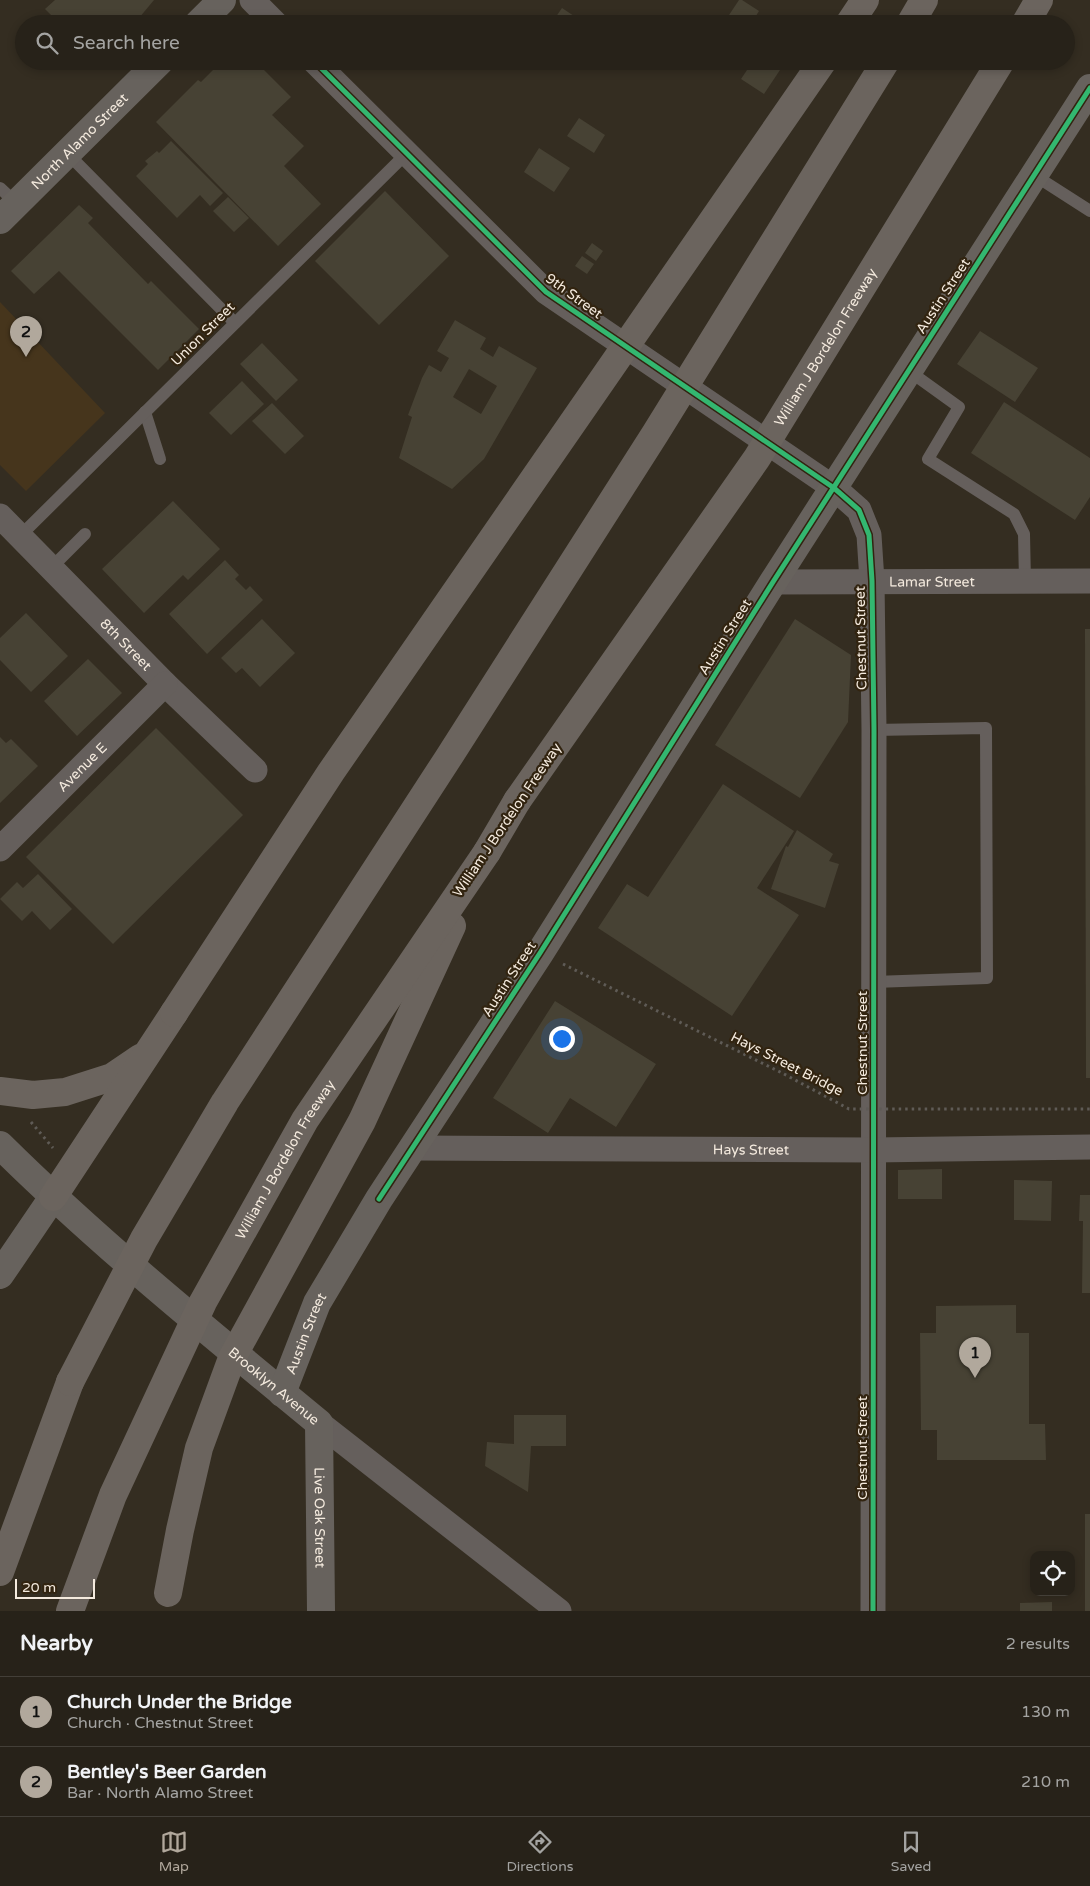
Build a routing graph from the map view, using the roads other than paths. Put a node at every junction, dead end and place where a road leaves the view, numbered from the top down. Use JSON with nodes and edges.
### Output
{"nodes":[{"id":1,"x":222,"y":0,"type":"edge"},
{"id":2,"x":252,"y":0,"type":"edge"},
{"id":3,"x":865,"y":0,"type":"edge"},
{"id":4,"x":924,"y":0,"type":"edge"},
{"id":5,"x":1039,"y":0,"type":"edge"},
{"id":6,"x":207,"y":15,"type":"edge"},
{"id":7,"x":267,"y":15,"type":"edge"},
{"id":8,"x":855,"y":15,"type":"edge"},
{"id":9,"x":915,"y":15,"type":"edge"},
{"id":10,"x":1030,"y":15,"type":"edge"},
{"id":11,"x":151,"y":70,"type":"edge"},
{"id":12,"x":323,"y":70,"type":"edge"},
{"id":13,"x":817,"y":70,"type":"edge"},
{"id":14,"x":880,"y":70,"type":"edge"},
{"id":15,"x":996,"y":70,"type":"edge"},
{"id":16,"x":1090,"y":88,"type":"edge"},
{"id":17,"x":67,"y":153,"type":"junction"},
{"id":18,"x":407,"y":153,"type":"junction"},
{"id":19,"x":1034,"y":175,"type":"junction"},
{"id":20,"x":5,"y":204,"type":"edge"},
{"id":21,"x":1090,"y":211,"type":"edge"},
{"id":22,"x":234,"y":323,"type":"junction"},
{"id":23,"x":909,"y":371,"type":"junction"},
{"id":24,"x":145,"y":412,"type":"junction"},
{"id":25,"x":160,"y":459,"type":"dead end"},
{"id":26,"x":834,"y":488,"type":"junction"},
{"id":27,"x":0,"y":516,"type":"edge"},
{"id":28,"x":85,"y":534,"type":"dead end"},
{"id":29,"x":20,"y":536,"type":"junction"},
{"id":30,"x":51,"y":568,"type":"junction"},
{"id":31,"x":872,"y":581,"type":"junction"},
{"id":32,"x":1025,"y":581,"type":"junction"},
{"id":33,"x":1090,"y":581,"type":"edge"},
{"id":34,"x":773,"y":582,"type":"junction"},
{"id":35,"x":165,"y":684,"type":"junction"},
{"id":36,"x":874,"y":730,"type":"junction"},
{"id":37,"x":255,"y":770,"type":"dead end"},
{"id":38,"x":2,"y":842,"type":"edge"},
{"id":39,"x":486,"y":852,"type":"junction"},
{"id":40,"x":874,"y":982,"type":"junction"},
{"id":41,"x":149,"y":1051,"type":"junction"},
{"id":42,"x":0,"y":1091,"type":"edge"},
{"id":43,"x":0,"y":1146,"type":"edge"},
{"id":44,"x":412,"y":1148,"type":"junction"},
{"id":45,"x":873,"y":1150,"type":"junction"},
{"id":46,"x":1087,"y":1151,"type":"edge"},
{"id":47,"x":53,"y":1197,"type":"junction"},
{"id":48,"x":0,"y":1275,"type":"edge"},
{"id":49,"x":70,"y":1382,"type":"junction"},
{"id":50,"x":282,"y":1393,"type":"junction"},
{"id":51,"x":318,"y":1423,"type":"junction"},
{"id":52,"x":0,"y":1517,"type":"edge"},
{"id":53,"x":0,"y":1572,"type":"edge"},
{"id":54,"x":168,"y":1602,"type":"edge"},
{"id":55,"x":70,"y":1611,"type":"edge"},
{"id":56,"x":321,"y":1611,"type":"edge"},
{"id":57,"x":560,"y":1611,"type":"edge"},
{"id":58,"x":873,"y":1611,"type":"edge"}],
"edges":[{"from":1,"to":6,"type":"street"},
{"from":2,"to":7,"type":"street"},
{"from":3,"to":8,"type":"highway"},
{"from":4,"to":9,"type":"highway"},
{"from":5,"to":10,"type":"highway"},
{"from":11,"to":17,"type":"street","name":"North Alamo Street"},
{"from":12,"to":18,"type":"street","name":"9th Street"},
{"from":13,"to":41,"type":"highway","bridge":true},
{"from":14,"to":49,"type":"highway","bridge":true},
{"from":15,"to":39,"type":"highway","name":"William J Bordelon Freeway","bridge":true},
{"from":16,"to":19,"type":"street","name":"Austin Street"},
{"from":17,"to":20,"type":"street","name":"North Alamo Street"},
{"from":17,"to":22,"type":"lane"},
{"from":18,"to":22,"type":"lane","name":"Union Street"},
{"from":18,"to":26,"type":"street","name":"9th Street"},
{"from":19,"to":21,"type":"lane"},
{"from":19,"to":23,"type":"street","name":"Austin Street"},
{"from":22,"to":24,"type":"lane","name":"Union Street"},
{"from":23,"to":26,"type":"street","name":"Austin Street"},
{"from":23,"to":32,"type":"lane"},
{"from":24,"to":25,"type":"lane"},
{"from":24,"to":29,"type":"lane","name":"Union Street"},
{"from":26,"to":31,"type":"street","name":"Chestnut Street"},
{"from":26,"to":34,"type":"street","name":"Austin Street"},
{"from":27,"to":29,"type":"street","name":"8th Street"},
{"from":28,"to":30,"type":"lane"},
{"from":29,"to":30,"type":"street","name":"8th Street"},
{"from":30,"to":35,"type":"street","name":"8th Street"},
{"from":31,"to":32,"type":"street","name":"Lamar Street"},
{"from":31,"to":34,"type":"street","name":"Lamar Street"},
{"from":31,"to":36,"type":"street","name":"Chestnut Street"},
{"from":32,"to":33,"type":"street","name":"Lamar Street"},
{"from":34,"to":44,"type":"street","name":"Austin Street"},
{"from":35,"to":37,"type":"street","name":"8th Street"},
{"from":35,"to":38,"type":"street","name":"Avenue E"},
{"from":36,"to":40,"type":"street","name":"Chestnut Street"},
{"from":36,"to":40,"type":"lane"},
{"from":39,"to":54,"type":"highway","bridge":true},
{"from":39,"to":55,"type":"highway","name":"William J Bordelon Freeway","bridge":true},
{"from":40,"to":45,"type":"street","name":"Chestnut Street"},
{"from":41,"to":42,"type":"highway"},
{"from":41,"to":47,"type":"highway"},
{"from":43,"to":47,"type":"street","name":"Brooklyn Avenue"},
{"from":44,"to":45,"type":"street","name":"Hays Street"},
{"from":44,"to":50,"type":"street","name":"Austin Street"},
{"from":45,"to":46,"type":"street","name":"Hays Street"},
{"from":45,"to":58,"type":"street","name":"Chestnut Street"},
{"from":47,"to":48,"type":"street"},
{"from":47,"to":50,"type":"street","name":"Brooklyn Avenue"},
{"from":49,"to":52,"type":"highway"},
{"from":49,"to":53,"type":"highway"},
{"from":50,"to":51,"type":"street","name":"Brooklyn Avenue"},
{"from":51,"to":56,"type":"street","name":"Live Oak Street"},
{"from":51,"to":57,"type":"street","name":"Brooklyn Avenue"}]}
